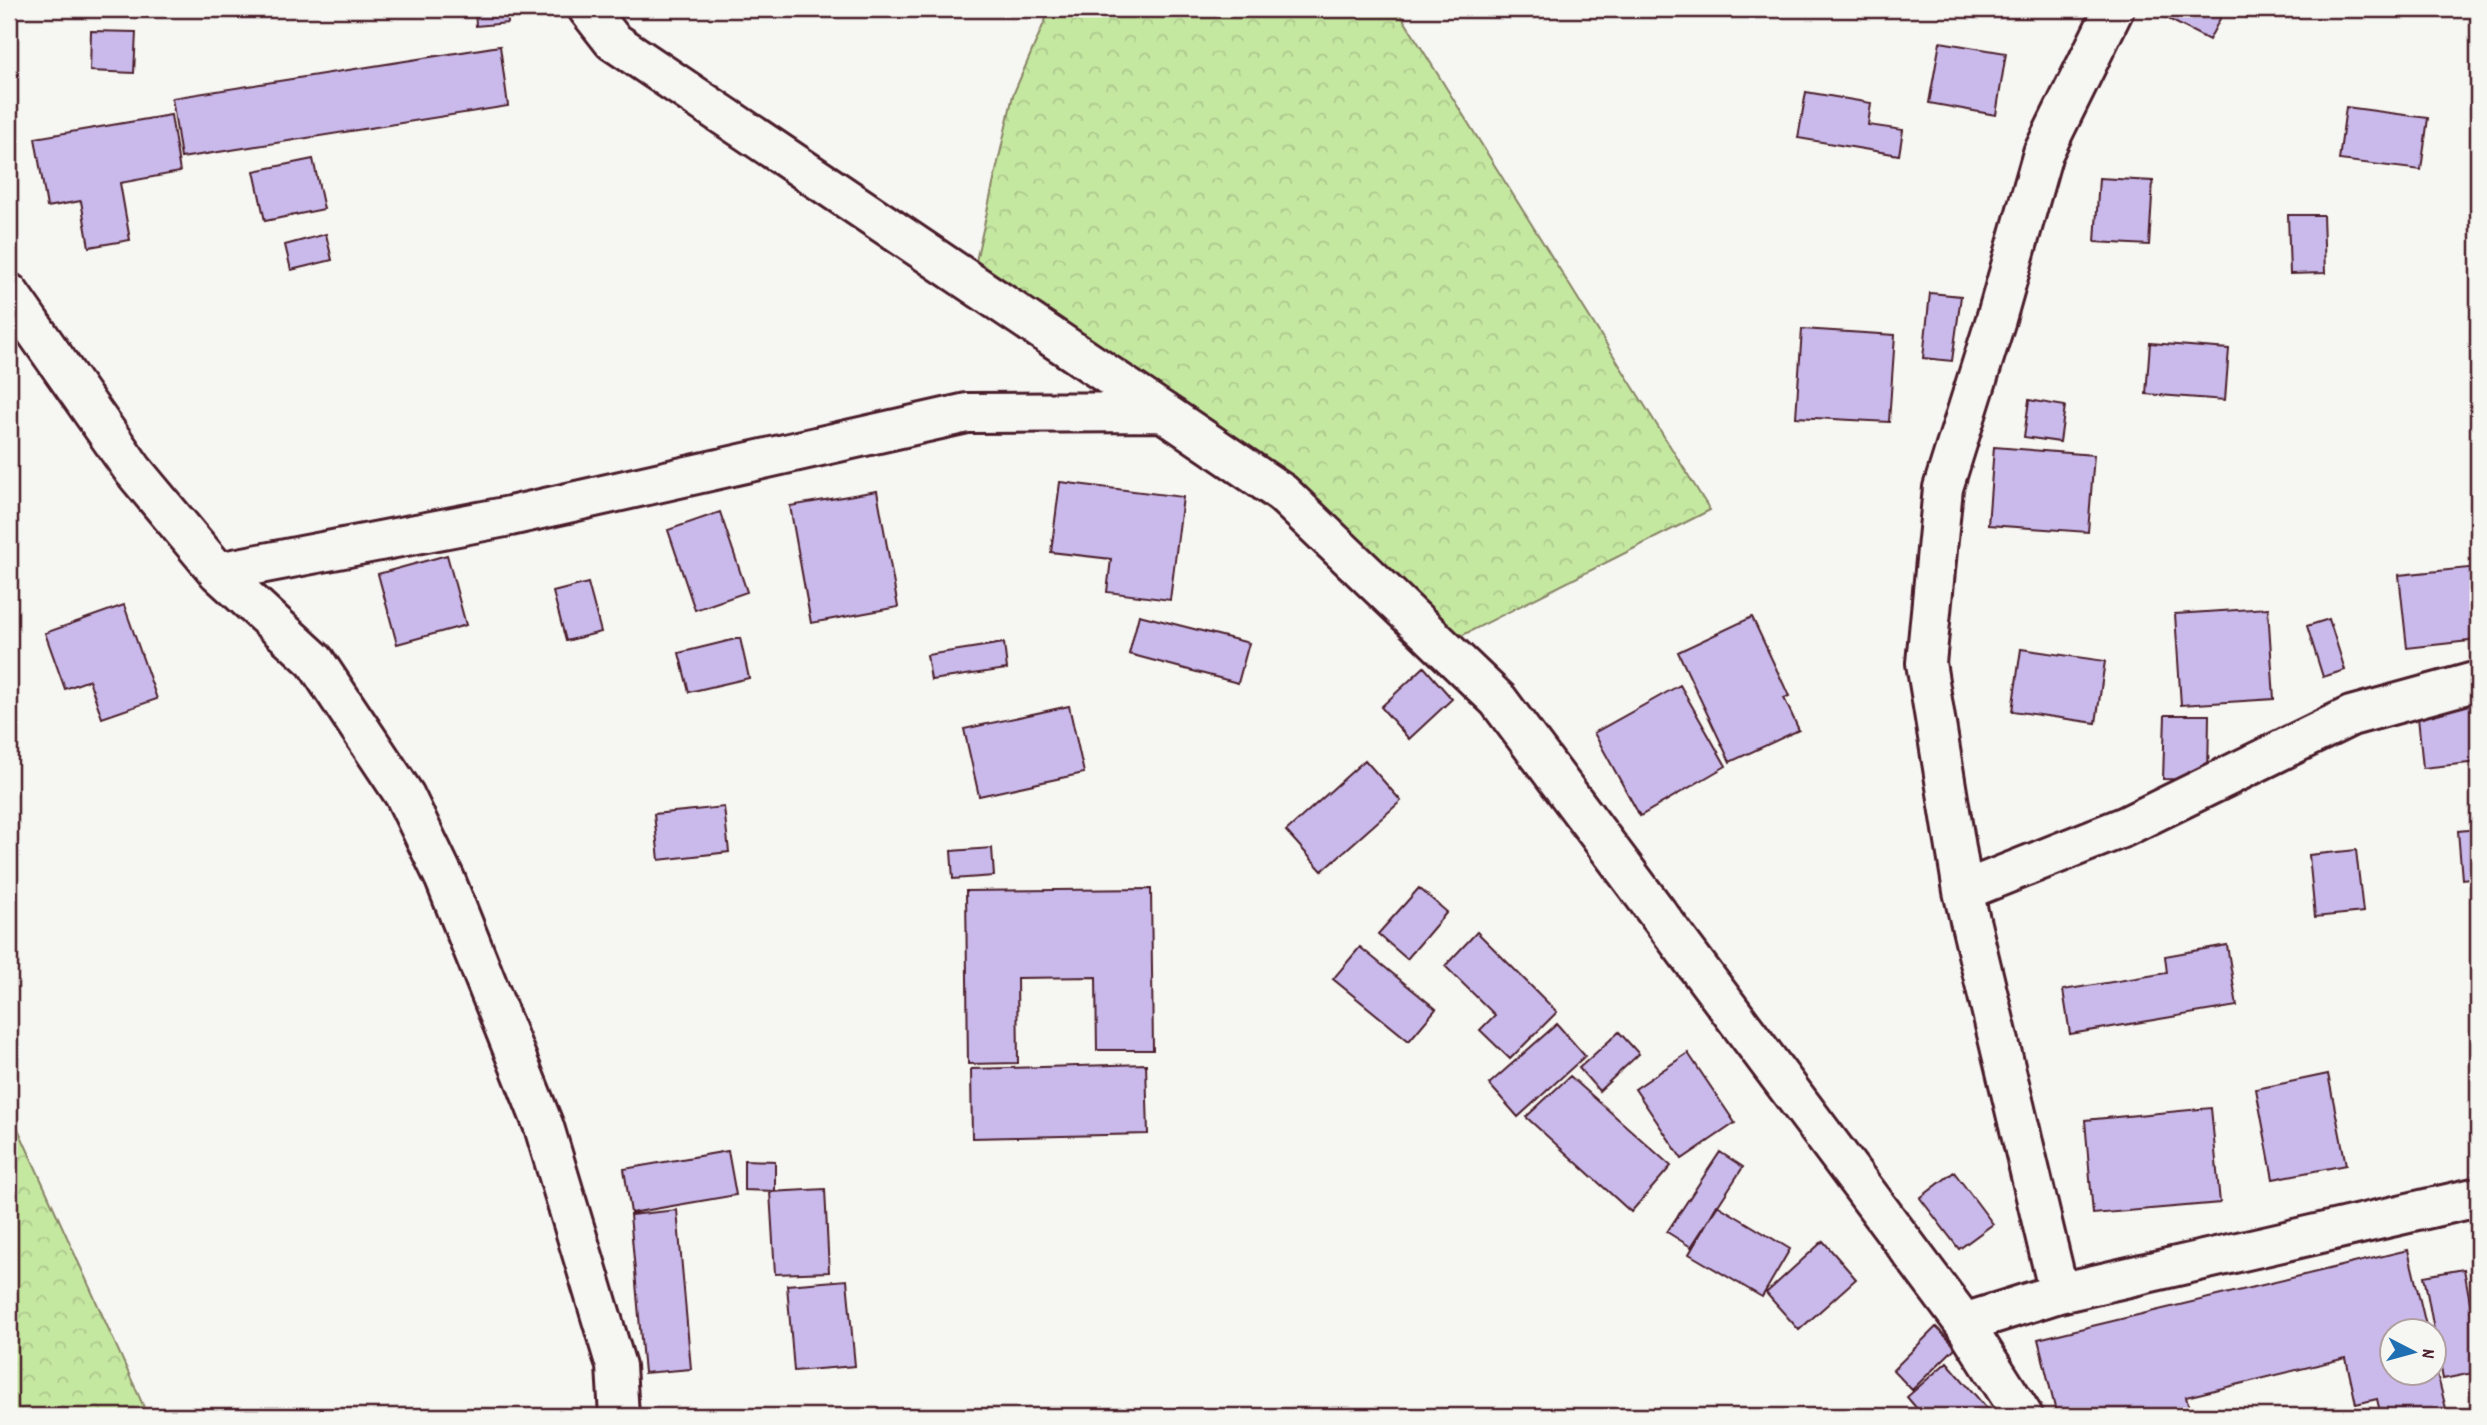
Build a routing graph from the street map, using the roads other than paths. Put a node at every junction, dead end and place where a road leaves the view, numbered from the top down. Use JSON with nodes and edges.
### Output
{"nodes":[{"id":1,"x":588,"y":9,"type":"edge"},
{"id":2,"x":2114,"y":9,"type":"edge"},
{"id":3,"x":9,"y":293,"type":"edge"},
{"id":4,"x":1163,"y":412,"type":"junction"},
{"id":5,"x":218,"y":572,"type":"junction"},
{"id":6,"x":2478,"y":681,"type":"edge"},
{"id":7,"x":1963,"y":891,"type":"junction"},
{"id":8,"x":2478,"y":1197,"type":"edge"},
{"id":9,"x":2059,"y":1293,"type":"junction"},
{"id":10,"x":1964,"y":1323,"type":"junction"},
{"id":11,"x":619,"y":1416,"type":"edge"},
{"id":12,"x":2023,"y":1416,"type":"edge"}],
"edges":[{"from":1,"to":4,"type":"street"},
{"from":2,"to":7,"type":"street"},
{"from":3,"to":5,"type":"street"},
{"from":4,"to":5,"type":"street"},
{"from":4,"to":10,"type":"street"},
{"from":5,"to":11,"type":"street"},
{"from":6,"to":7,"type":"street"},
{"from":7,"to":9,"type":"street"},
{"from":8,"to":9,"type":"street"},
{"from":9,"to":10,"type":"street"},
{"from":10,"to":12,"type":"street"}]}
